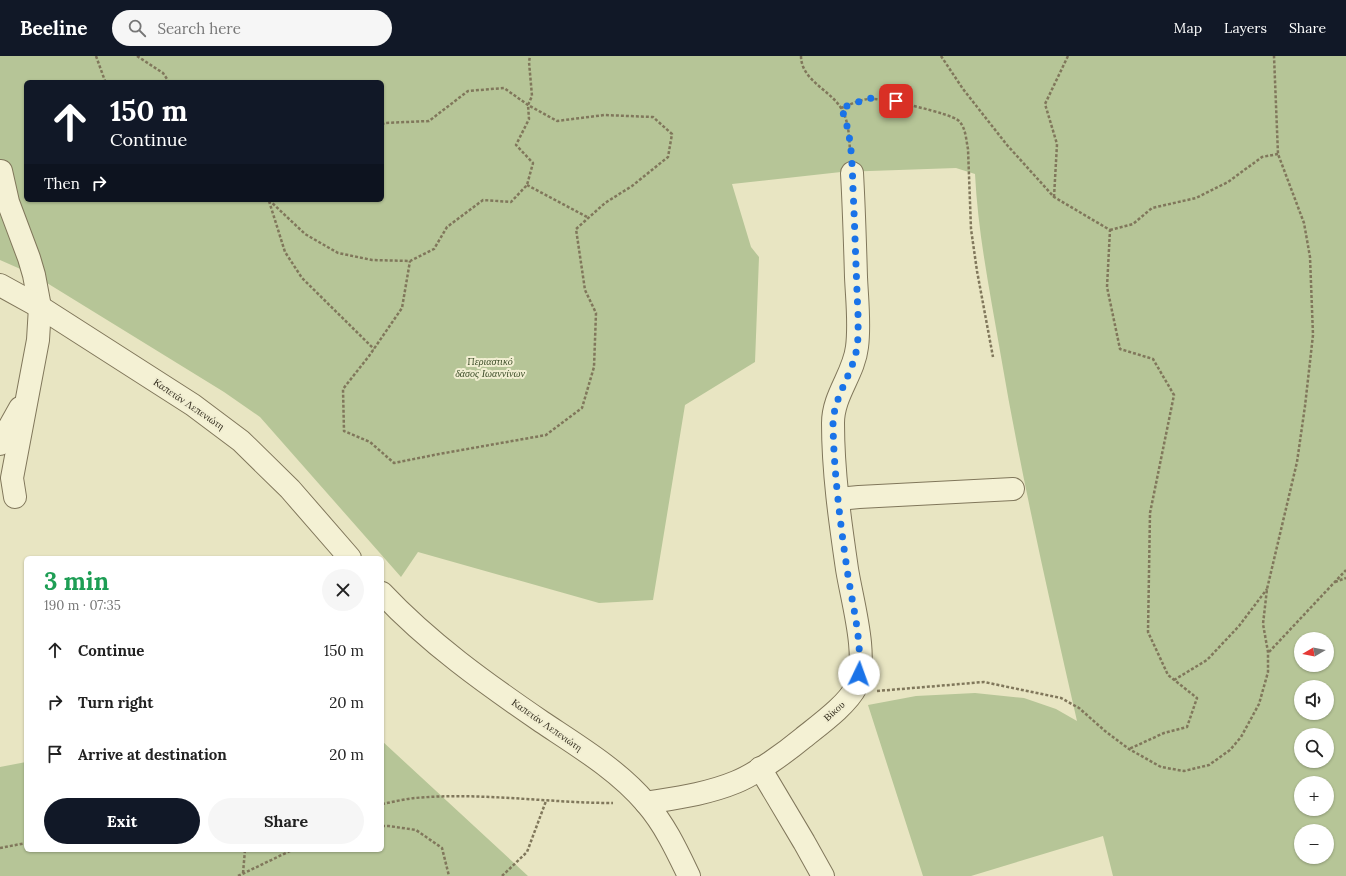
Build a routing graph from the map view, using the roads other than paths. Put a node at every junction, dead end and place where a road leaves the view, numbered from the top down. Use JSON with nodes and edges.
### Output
{"nodes":[{"id":1,"x":1,"y":171,"type":"edge"},
{"id":2,"x":852,"y":173,"type":"road end"},
{"id":3,"x":0,"y":285,"type":"edge"},
{"id":4,"x":40,"y":307,"type":"junction"},
{"id":5,"x":30,"y":388,"type":"junction"},
{"id":6,"x":0,"y":444,"type":"edge"},
{"id":7,"x":1013,"y":489,"type":"dead end"},
{"id":8,"x":15,"y":497,"type":"dead end"},
{"id":9,"x":838,"y":500,"type":"junction"},
{"id":10,"x":348,"y":556,"type":"edge"},
{"id":11,"x":384,"y":595,"type":"edge"},
{"id":12,"x":760,"y":768,"type":"junction"},
{"id":13,"x":646,"y":803,"type":"junction"},
{"id":14,"x":689,"y":876,"type":"edge"},
{"id":15,"x":823,"y":876,"type":"edge"}],
"edges":[{"from":1,"to":4,"type":"street"},
{"from":2,"to":9,"type":"street"},
{"from":3,"to":4,"type":"street","name":"Καπετάν Λεπενιώτη"},
{"from":4,"to":5,"type":"street"},
{"from":4,"to":10,"type":"street","name":"Καπετάν Λεπενιώτη"},
{"from":5,"to":6,"type":"street"},
{"from":5,"to":8,"type":"street"},
{"from":7,"to":9,"type":"street"},
{"from":9,"to":12,"type":"street","name":"Βίκου"},
{"from":11,"to":13,"type":"street","name":"Καπετάν Λεπενιώτη"},
{"from":12,"to":13,"type":"street","name":"Βίκου"},
{"from":12,"to":15,"type":"street"},
{"from":13,"to":14,"type":"street","name":"Καπετάν Λεπενιώτη"}]}
